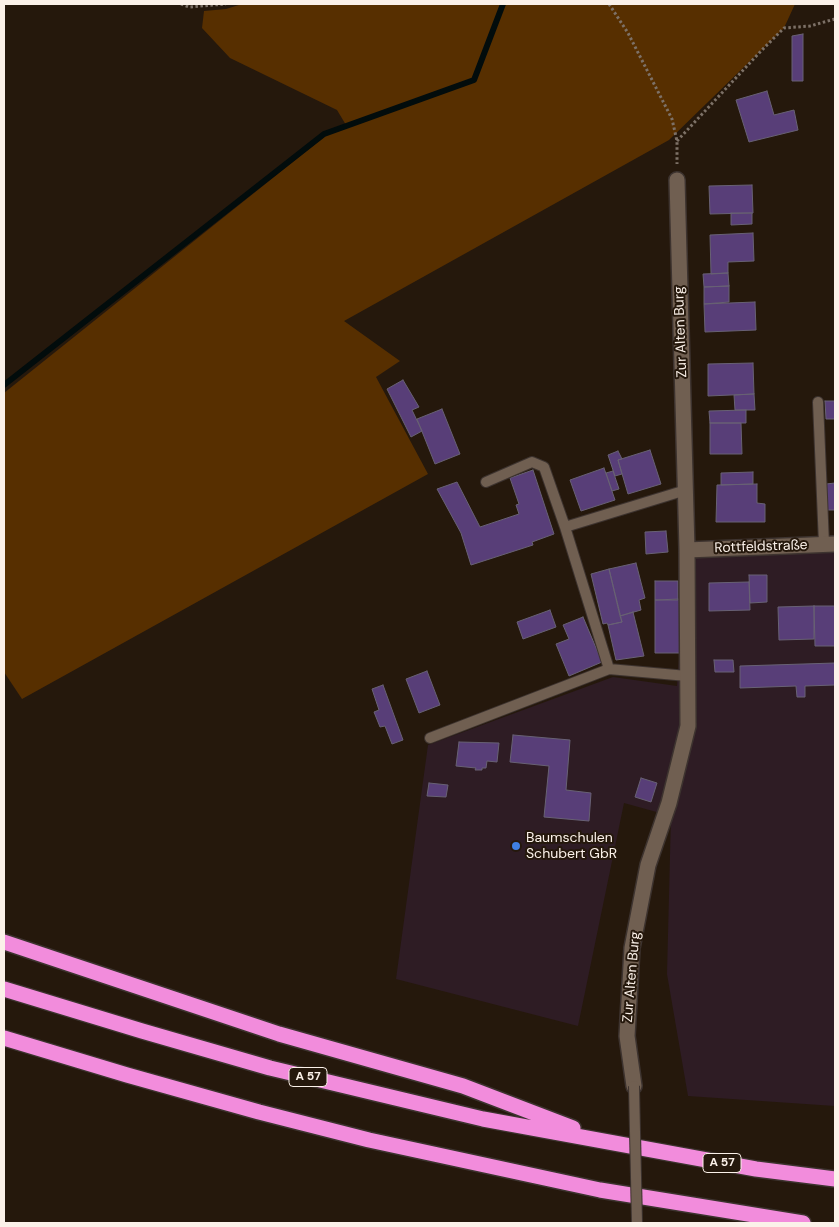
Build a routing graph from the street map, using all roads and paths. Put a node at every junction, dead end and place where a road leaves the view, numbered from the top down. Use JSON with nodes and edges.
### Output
{"nodes":[{"id":1,"x":181,"y":4,"type":"edge"},
{"id":2,"x":226,"y":4,"type":"edge"},
{"id":3,"x":609,"y":4,"type":"edge"},
{"id":4,"x":835,"y":19,"type":"edge"},
{"id":5,"x":677,"y":141,"type":"junction"},
{"id":6,"x":677,"y":180,"type":"joint"},
{"id":7,"x":818,"y":402,"type":"dead end"},
{"id":8,"x":486,"y":482,"type":"dead end"},
{"id":9,"x":686,"y":490,"type":"junction"},
{"id":10,"x":564,"y":527,"type":"junction"},
{"id":11,"x":829,"y":544,"type":"edge"},
{"id":12,"x":687,"y":550,"type":"junction"},
{"id":13,"x":609,"y":669,"type":"junction"},
{"id":14,"x":688,"y":676,"type":"junction"},
{"id":15,"x":430,"y":738,"type":"dead end"},
{"id":16,"x":4,"y":941,"type":"edge"},
{"id":17,"x":4,"y":989,"type":"edge"},
{"id":18,"x":4,"y":1038,"type":"edge"},
{"id":19,"x":634,"y":1086,"type":"joint"},
{"id":20,"x":609,"y":1142,"type":"junction"},
{"id":21,"x":835,"y":1179,"type":"edge"},
{"id":22,"x":637,"y":1223,"type":"edge"},
{"id":23,"x":803,"y":1223,"type":"edge"}],
"edges":[{"from":1,"to":2,"type":"path"},
{"from":3,"to":5,"type":"path"},
{"from":4,"to":5,"type":"path"},
{"from":5,"to":6,"type":"path"},
{"from":6,"to":9,"type":"street","name":"Zur Alten Burg"},
{"from":7,"to":11,"type":"lane"},
{"from":8,"to":10,"type":"lane"},
{"from":9,"to":10,"type":"lane"},
{"from":9,"to":12,"type":"street","name":"Zur Alten Burg"},
{"from":10,"to":13,"type":"lane"},
{"from":11,"to":12,"type":"street","name":"Rottfeldstraße"},
{"from":12,"to":14,"type":"street","name":"Zur Alten Burg"},
{"from":13,"to":14,"type":"lane"},
{"from":13,"to":15,"type":"lane"},
{"from":14,"to":19,"type":"street","name":"Zur Alten Burg"},
{"from":16,"to":20,"type":"highway"},
{"from":17,"to":20,"type":"highway","number":"A 57"},
{"from":18,"to":23,"type":"highway"},
{"from":19,"to":22,"type":"lane","name":"Zur Alten Burg","bridge":true},
{"from":20,"to":21,"type":"highway","number":"A 57"}]}
